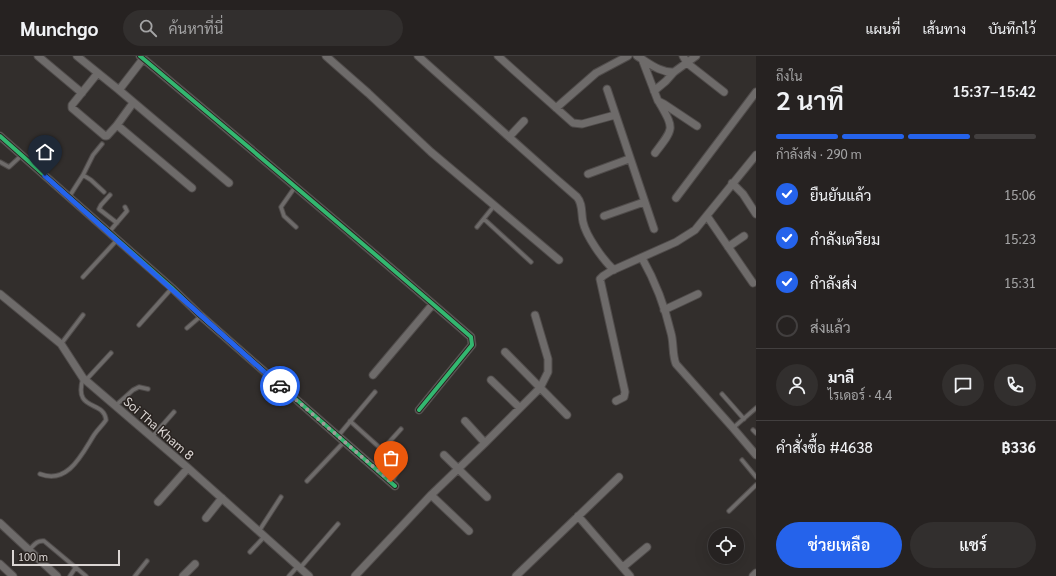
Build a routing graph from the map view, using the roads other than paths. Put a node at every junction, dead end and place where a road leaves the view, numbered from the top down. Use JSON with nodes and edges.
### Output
{"nodes":[{"id":1,"x":38,"y":56,"type":"edge"},
{"id":2,"x":77,"y":56,"type":"edge"},
{"id":3,"x":326,"y":56,"type":"edge"},
{"id":4,"x":418,"y":56,"type":"edge"},
{"id":5,"x":498,"y":56,"type":"edge"},
{"id":6,"x":628,"y":56,"type":"edge"},
{"id":7,"x":696,"y":56,"type":"edge"},
{"id":8,"x":142,"y":57,"type":"edge"},
{"id":9,"x":640,"y":57,"type":"edge"},
{"id":10,"x":685,"y":59,"type":"edge"},
{"id":11,"x":674,"y":72,"type":"junction"},
{"id":12,"x":97,"y":74,"type":"junction"},
{"id":13,"x":607,"y":89,"type":"dead end"},
{"id":14,"x":119,"y":90,"type":"junction"},
{"id":15,"x":654,"y":91,"type":"junction"},
{"id":16,"x":724,"y":92,"type":"dead end"},
{"id":17,"x":82,"y":93,"type":"junction"},
{"id":18,"x":755,"y":95,"type":"edge"},
{"id":19,"x":658,"y":101,"type":"junction"},
{"id":20,"x":134,"y":103,"type":"junction"},
{"id":21,"x":556,"y":108,"type":"junction"},
{"id":22,"x":616,"y":115,"type":"junction"},
{"id":23,"x":524,"y":121,"type":"dead end"},
{"id":24,"x":117,"y":125,"type":"junction"},
{"id":25,"x":697,"y":126,"type":"dead end"},
{"id":26,"x":0,"y":136,"type":"edge"},
{"id":27,"x":509,"y":137,"type":"junction"},
{"id":28,"x":102,"y":144,"type":"dead end"},
{"id":29,"x":655,"y":153,"type":"dead end"},
{"id":30,"x":22,"y":155,"type":"junction"},
{"id":31,"x":756,"y":155,"type":"edge"},
{"id":32,"x":629,"y":159,"type":"junction"},
{"id":33,"x":0,"y":162,"type":"edge"},
{"id":34,"x":588,"y":174,"type":"dead end"},
{"id":35,"x":83,"y":175,"type":"junction"},
{"id":36,"x":229,"y":183,"type":"dead end"},
{"id":37,"x":732,"y":183,"type":"junction"},
{"id":38,"x":295,"y":187,"type":"junction"},
{"id":39,"x":192,"y":188,"type":"dead end"},
{"id":40,"x":104,"y":192,"type":"dead end"},
{"id":41,"x":110,"y":195,"type":"dead end"},
{"id":42,"x":69,"y":197,"type":"junction"},
{"id":43,"x":676,"y":198,"type":"dead end"},
{"id":44,"x":644,"y":202,"type":"junction"},
{"id":45,"x":494,"y":206,"type":"junction"},
{"id":46,"x":124,"y":207,"type":"dead end"},
{"id":47,"x":756,"y":214,"type":"edge"},
{"id":48,"x":604,"y":216,"type":"dead end"},
{"id":49,"x":707,"y":216,"type":"junction"},
{"id":50,"x":484,"y":219,"type":"junction"},
{"id":51,"x":116,"y":223,"type":"junction"},
{"id":52,"x":296,"y":227,"type":"dead end"},
{"id":53,"x":477,"y":227,"type":"dead end"},
{"id":54,"x":654,"y":229,"type":"dead end"},
{"id":55,"x":109,"y":232,"type":"junction"},
{"id":56,"x":744,"y":236,"type":"dead end"},
{"id":57,"x":117,"y":240,"type":"junction"},
{"id":58,"x":728,"y":247,"type":"junction"},
{"id":59,"x":642,"y":258,"type":"junction"},
{"id":60,"x":559,"y":260,"type":"dead end"},
{"id":61,"x":531,"y":262,"type":"dead end"},
{"id":62,"x":614,"y":270,"type":"junction"},
{"id":63,"x":83,"y":277,"type":"dead end"},
{"id":64,"x":753,"y":283,"type":"dead end"},
{"id":65,"x":172,"y":288,"type":"junction"},
{"id":66,"x":0,"y":294,"type":"edge"},
{"id":67,"x":698,"y":294,"type":"dead end"},
{"id":68,"x":433,"y":304,"type":"junction"},
{"id":69,"x":664,"y":310,"type":"junction"},
{"id":70,"x":83,"y":315,"type":"dead end"},
{"id":71,"x":535,"y":315,"type":"dead end"},
{"id":72,"x":201,"y":316,"type":"junction"},
{"id":73,"x":139,"y":325,"type":"dead end"},
{"id":74,"x":187,"y":328,"type":"dead end"},
{"id":75,"x":61,"y":344,"type":"junction"},
{"id":76,"x":505,"y":352,"type":"dead end"},
{"id":77,"x":111,"y":353,"type":"dead end"},
{"id":78,"x":373,"y":376,"type":"dead end"},
{"id":79,"x":85,"y":379,"type":"junction"},
{"id":80,"x":491,"y":380,"type":"dead end"},
{"id":81,"x":540,"y":388,"type":"junction"},
{"id":82,"x":148,"y":389,"type":"dead end"},
{"id":83,"x":375,"y":392,"type":"dead end"},
{"id":84,"x":722,"y":394,"type":"dead end"},
{"id":85,"x":616,"y":400,"type":"dead end"},
{"id":86,"x":115,"y":406,"type":"junction"},
{"id":87,"x":520,"y":408,"type":"junction"},
{"id":88,"x":756,"y":408,"type":"edge"},
{"id":89,"x":419,"y":410,"type":"dead end"},
{"id":90,"x":174,"y":412,"type":"dead end"},
{"id":91,"x":567,"y":415,"type":"dead end"},
{"id":92,"x":744,"y":419,"type":"junction"},
{"id":93,"x":350,"y":421,"type":"junction"},
{"id":94,"x":465,"y":421,"type":"dead end"},
{"id":95,"x":733,"y":428,"type":"junction"},
{"id":96,"x":401,"y":429,"type":"dead end"},
{"id":97,"x":338,"y":436,"type":"junction"},
{"id":98,"x":152,"y":437,"type":"junction"},
{"id":99,"x":344,"y":442,"type":"junction"},
{"id":100,"x":485,"y":443,"type":"junction"},
{"id":101,"x":382,"y":450,"type":"junction"},
{"id":102,"x":444,"y":455,"type":"dead end"},
{"id":103,"x":756,"y":456,"type":"edge"},
{"id":104,"x":742,"y":460,"type":"dead end"},
{"id":105,"x":188,"y":468,"type":"junction"},
{"id":106,"x":458,"y":469,"type":"junction"},
{"id":107,"x":40,"y":474,"type":"dead end"},
{"id":108,"x":619,"y":477,"type":"dead end"},
{"id":109,"x":756,"y":477,"type":"edge"},
{"id":110,"x":307,"y":481,"type":"dead end"},
{"id":111,"x":393,"y":484,"type":"joint"},
{"id":112,"x":756,"y":485,"type":"edge"},
{"id":113,"x":431,"y":495,"type":"junction"},
{"id":114,"x":281,"y":497,"type":"dead end"},
{"id":115,"x":486,"y":497,"type":"dead end"},
{"id":116,"x":222,"y":498,"type":"junction"},
{"id":117,"x":158,"y":502,"type":"dead end"},
{"id":118,"x":729,"y":511,"type":"dead end"},
{"id":119,"x":578,"y":516,"type":"junction"},
{"id":120,"x":206,"y":518,"type":"dead end"},
{"id":121,"x":0,"y":523,"type":"edge"},
{"id":122,"x":338,"y":524,"type":"dead end"},
{"id":123,"x":469,"y":531,"type":"dead end"},
{"id":124,"x":262,"y":534,"type":"junction"},
{"id":125,"x":647,"y":546,"type":"dead end"},
{"id":126,"x":29,"y":550,"type":"junction"},
{"id":127,"x":250,"y":552,"type":"dead end"},
{"id":128,"x":147,"y":561,"type":"dead end"},
{"id":129,"x":0,"y":564,"type":"edge"},
{"id":130,"x":195,"y":564,"type":"dead end"},
{"id":131,"x":76,"y":567,"type":"junction"},
{"id":132,"x":299,"y":567,"type":"junction"},
{"id":133,"x":622,"y":567,"type":"junction"},
{"id":134,"x":756,"y":573,"type":"edge"},
{"id":135,"x":12,"y":576,"type":"edge"},
{"id":136,"x":58,"y":576,"type":"edge"},
{"id":137,"x":70,"y":576,"type":"edge"},
{"id":138,"x":86,"y":576,"type":"edge"},
{"id":139,"x":135,"y":576,"type":"edge"},
{"id":140,"x":183,"y":576,"type":"edge"},
{"id":141,"x":289,"y":576,"type":"edge"},
{"id":142,"x":309,"y":576,"type":"edge"},
{"id":143,"x":355,"y":576,"type":"edge"},
{"id":144,"x":516,"y":576,"type":"edge"},
{"id":145,"x":630,"y":576,"type":"edge"},
{"id":146,"x":753,"y":576,"type":"edge"}],
"edges":[{"from":1,"to":17,"type":"street"},
{"from":2,"to":12,"type":"street"},
{"from":3,"to":45,"type":"street"},
{"from":4,"to":27,"type":"street"},
{"from":5,"to":21,"type":"street"},
{"from":6,"to":21,"type":"street"},
{"from":7,"to":10,"type":"street"},
{"from":8,"to":14,"type":"street"},
{"from":8,"to":38,"type":"street"},
{"from":9,"to":11,"type":"street"},
{"from":9,"to":15,"type":"street"},
{"from":10,"to":11,"type":"street"},
{"from":10,"to":16,"type":"street"},
{"from":11,"to":15,"type":"street"},
{"from":12,"to":14,"type":"street"},
{"from":12,"to":17,"type":"street"},
{"from":13,"to":22,"type":"street"},
{"from":14,"to":20,"type":"street"},
{"from":15,"to":19,"type":"street"},
{"from":17,"to":24,"type":"street"},
{"from":18,"to":43,"type":"street"},
{"from":19,"to":25,"type":"street"},
{"from":19,"to":29,"type":"street"},
{"from":20,"to":24,"type":"street"},
{"from":20,"to":36,"type":"street"},
{"from":21,"to":22,"type":"street"},
{"from":22,"to":32,"type":"street"},
{"from":23,"to":27,"type":"street"},
{"from":24,"to":39,"type":"street"},
{"from":26,"to":30,"type":"street"},
{"from":27,"to":62,"type":"street"},
{"from":28,"to":35,"type":"lane"},
{"from":30,"to":33,"type":"lane"},
{"from":30,"to":42,"type":"street"},
{"from":31,"to":37,"type":"street"},
{"from":32,"to":34,"type":"street"},
{"from":32,"to":44,"type":"street"},
{"from":35,"to":40,"type":"lane"},
{"from":35,"to":42,"type":"lane"},
{"from":37,"to":47,"type":"street"},
{"from":37,"to":49,"type":"street"},
{"from":38,"to":52,"type":"lane"},
{"from":38,"to":68,"type":"street"},
{"from":41,"to":51,"type":"lane"},
{"from":42,"to":55,"type":"street"},
{"from":44,"to":48,"type":"street"},
{"from":44,"to":54,"type":"street"},
{"from":45,"to":50,"type":"lane"},
{"from":45,"to":60,"type":"street"},
{"from":46,"to":51,"type":"lane"},
{"from":49,"to":58,"type":"street"},
{"from":49,"to":59,"type":"street"},
{"from":50,"to":53,"type":"lane"},
{"from":50,"to":61,"type":"lane"},
{"from":51,"to":55,"type":"lane"},
{"from":55,"to":57,"type":"street"},
{"from":56,"to":58,"type":"street"},
{"from":57,"to":63,"type":"lane"},
{"from":57,"to":65,"type":"street"},
{"from":58,"to":64,"type":"street"},
{"from":59,"to":62,"type":"street"},
{"from":59,"to":69,"type":"street"},
{"from":62,"to":85,"type":"street"},
{"from":65,"to":72,"type":"street"},
{"from":65,"to":73,"type":"lane"},
{"from":66,"to":75,"type":"street","name":"Soi Tha Kham 8"},
{"from":67,"to":69,"type":"street"},
{"from":68,"to":78,"type":"street"},
{"from":68,"to":89,"type":"street"},
{"from":69,"to":95,"type":"street"},
{"from":70,"to":75,"type":"lane"},
{"from":71,"to":81,"type":"street"},
{"from":72,"to":74,"type":"lane"},
{"from":72,"to":97,"type":"street"},
{"from":75,"to":79,"type":"street","name":"Soi Tha Kham 8"},
{"from":76,"to":81,"type":"street"},
{"from":77,"to":79,"type":"lane"},
{"from":79,"to":86,"type":"street","name":"Soi Tha Kham 8"},
{"from":79,"to":107,"type":"lane"},
{"from":80,"to":87,"type":"street"},
{"from":81,"to":87,"type":"street"},
{"from":81,"to":91,"type":"street"},
{"from":82,"to":86,"type":"lane"},
{"from":83,"to":93,"type":"lane"},
{"from":84,"to":92,"type":"lane"},
{"from":86,"to":98,"type":"street","name":"Soi Tha Kham 8"},
{"from":87,"to":100,"type":"street"},
{"from":88,"to":92,"type":"lane"},
{"from":90,"to":98,"type":"lane"},
{"from":92,"to":95,"type":"lane"},
{"from":93,"to":97,"type":"lane"},
{"from":93,"to":101,"type":"lane"},
{"from":94,"to":100,"type":"street"},
{"from":95,"to":103,"type":"street"},
{"from":96,"to":101,"type":"lane"},
{"from":97,"to":99,"type":"street"},
{"from":98,"to":105,"type":"street","name":"Soi Tha Kham 8"},
{"from":99,"to":110,"type":"lane"},
{"from":99,"to":111,"type":"street"},
{"from":100,"to":106,"type":"street"},
{"from":101,"to":111,"type":"lane"},
{"from":102,"to":106,"type":"street"},
{"from":104,"to":109,"type":"lane"},
{"from":105,"to":116,"type":"street","name":"Soi Tha Kham 8"},
{"from":105,"to":117,"type":"street"},
{"from":106,"to":113,"type":"street"},
{"from":106,"to":115,"type":"street"},
{"from":108,"to":119,"type":"street"},
{"from":112,"to":118,"type":"lane"},
{"from":113,"to":123,"type":"street"},
{"from":113,"to":143,"type":"street"},
{"from":114,"to":124,"type":"lane"},
{"from":116,"to":120,"type":"street"},
{"from":116,"to":124,"type":"street","name":"Soi Tha Kham 8"},
{"from":119,"to":133,"type":"street"},
{"from":119,"to":144,"type":"street"},
{"from":121,"to":126,"type":"street"},
{"from":122,"to":132,"type":"lane"},
{"from":124,"to":127,"type":"lane"},
{"from":124,"to":132,"type":"street","name":"Soi Tha Kham 8"},
{"from":125,"to":133,"type":"street"},
{"from":126,"to":131,"type":"lane"},
{"from":126,"to":136,"type":"street"},
{"from":128,"to":139,"type":"lane"},
{"from":129,"to":135,"type":"street"},
{"from":130,"to":140,"type":"street"},
{"from":131,"to":137,"type":"lane"},
{"from":131,"to":138,"type":"lane"},
{"from":132,"to":141,"type":"lane"},
{"from":132,"to":142,"type":"street","name":"Soi Tha Kham 8"},
{"from":133,"to":145,"type":"street"},
{"from":134,"to":146,"type":"street"}]}
